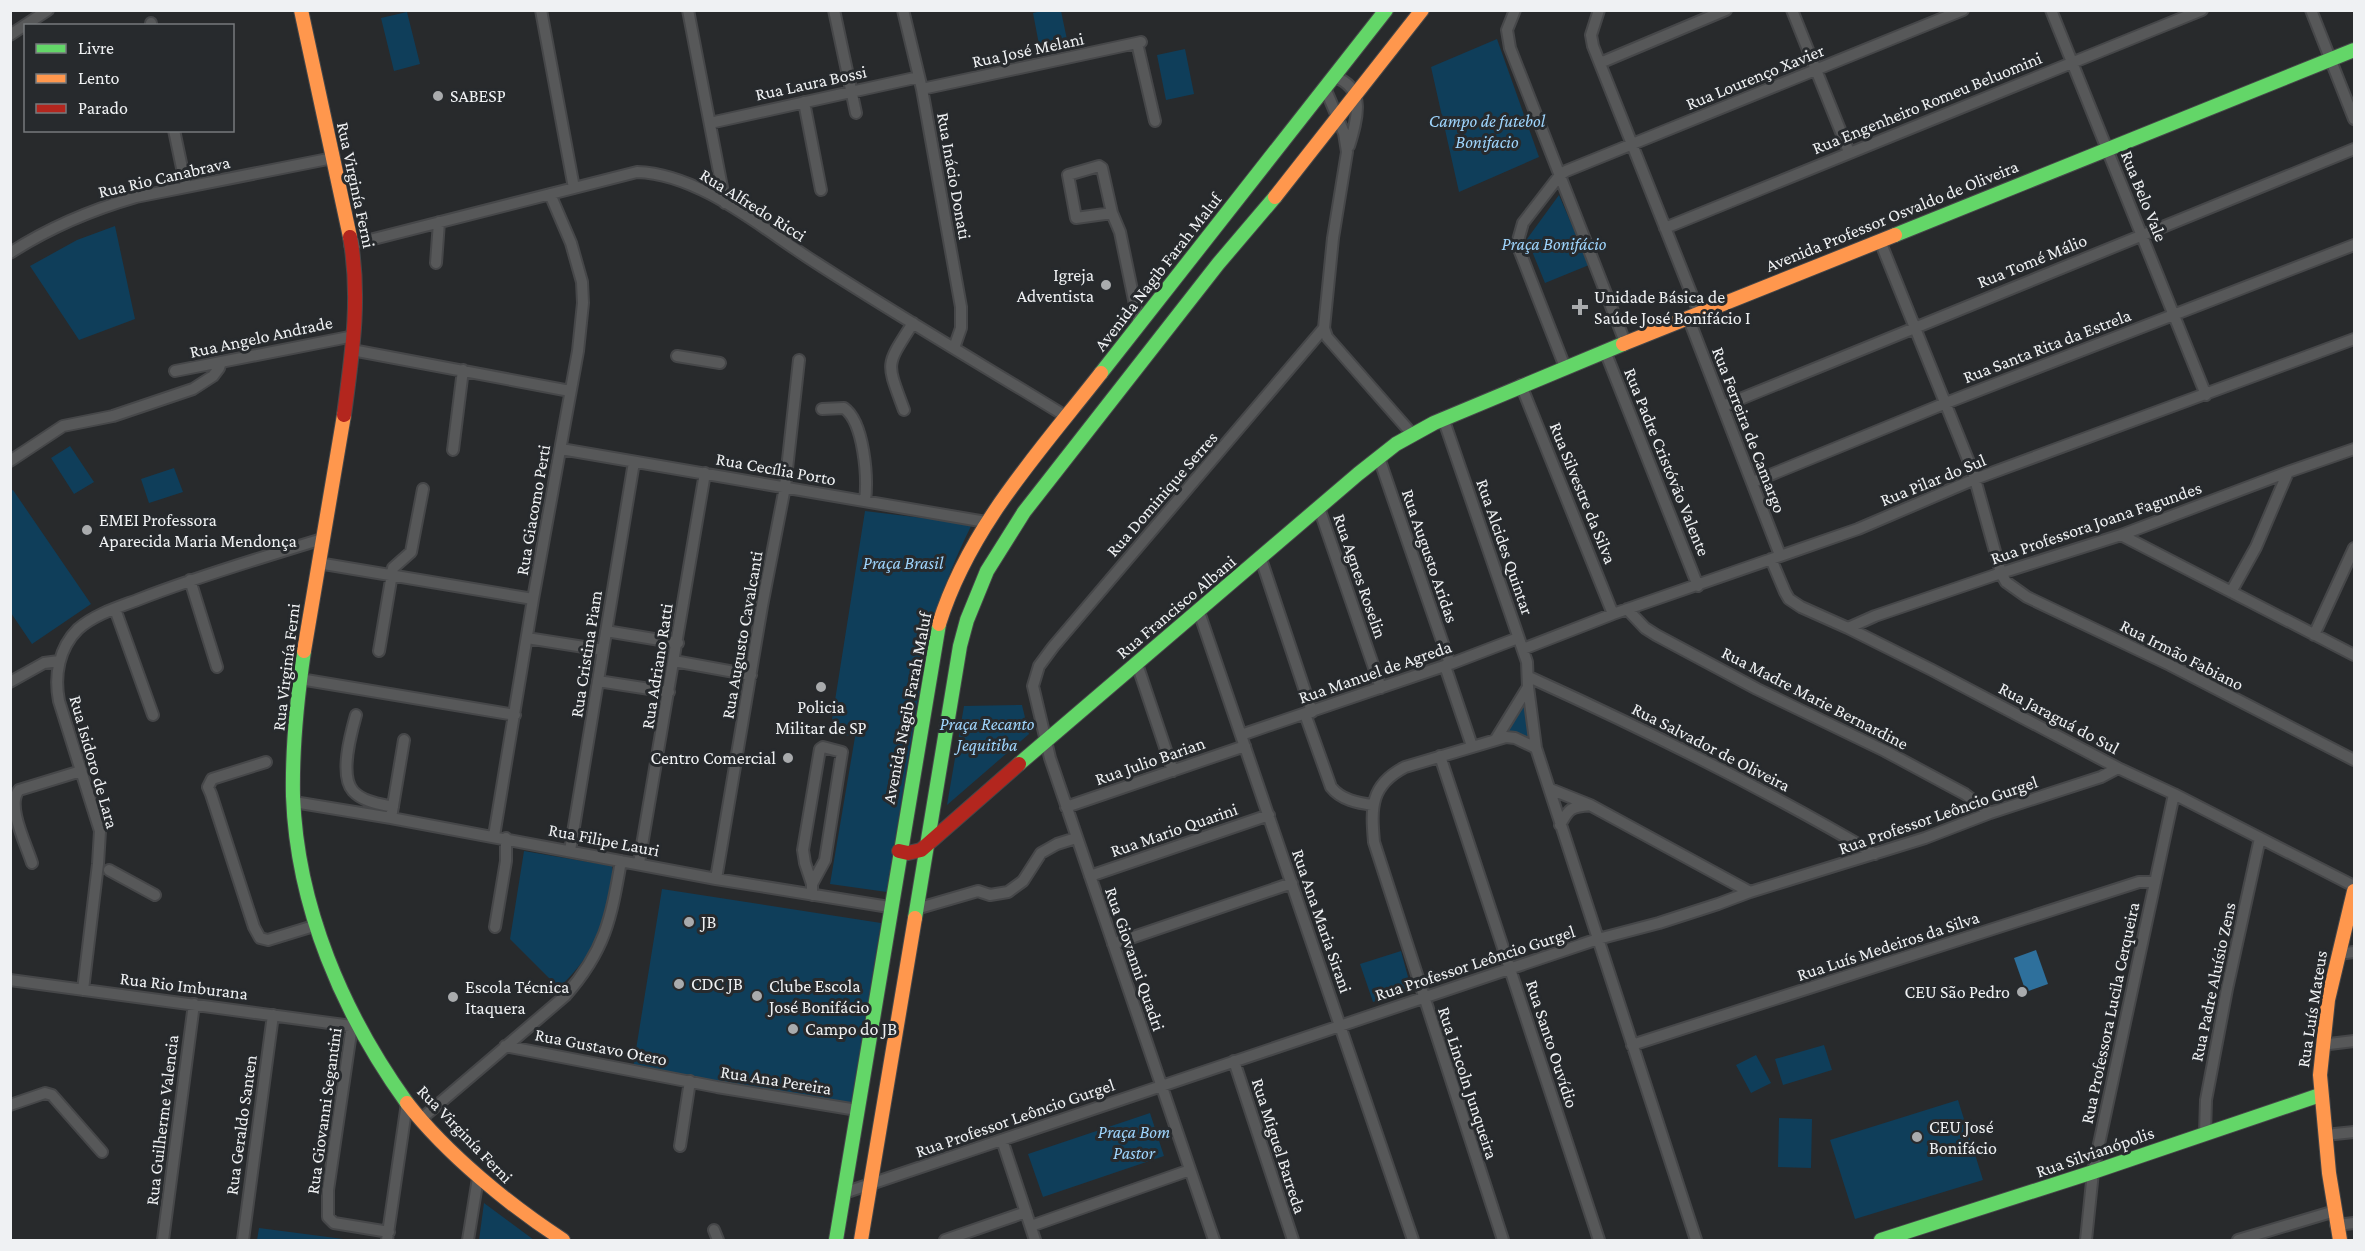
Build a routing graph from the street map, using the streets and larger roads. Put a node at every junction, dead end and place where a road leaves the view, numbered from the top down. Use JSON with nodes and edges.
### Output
{"nodes":[{"id":1,"x":302,"y":10,"type":"edge"},
{"id":2,"x":541,"y":10,"type":"edge"},
{"id":3,"x":688,"y":10,"type":"edge"},
{"id":4,"x":834,"y":10,"type":"edge"},
{"id":5,"x":903,"y":10,"type":"edge"},
{"id":6,"x":1386,"y":10,"type":"edge"},
{"id":7,"x":1422,"y":10,"type":"edge"},
{"id":8,"x":1599,"y":10,"type":"edge"},
{"id":9,"x":1726,"y":10,"type":"edge"},
{"id":10,"x":1792,"y":10,"type":"edge"},
{"id":11,"x":1963,"y":10,"type":"edge"},
{"id":12,"x":2051,"y":10,"type":"edge"},
{"id":13,"x":2202,"y":10,"type":"edge"},
{"id":14,"x":2310,"y":10,"type":"edge"},
{"id":15,"x":46,"y":11,"type":"edge"},
{"id":16,"x":1511,"y":13,"type":"edge"},
{"id":17,"x":26,"y":24,"type":"edge"},
{"id":18,"x":24,"y":26,"type":"edge"},
{"id":19,"x":10,"y":35,"type":"edge"},
{"id":20,"x":2355,"y":50,"type":"edge"},
{"id":21,"x":2330,"y":59,"type":"junction"},
{"id":22,"x":1600,"y":63,"type":"junction"},
{"id":23,"x":2073,"y":63,"type":"junction"},
{"id":24,"x":1815,"y":70,"type":"junction"},
{"id":25,"x":919,"y":77,"type":"junction"},
{"id":26,"x":1329,"y":82,"type":"junction"},
{"id":27,"x":922,"y":89,"type":"junction"},
{"id":28,"x":852,"y":91,"type":"junction"},
{"id":29,"x":1355,"y":96,"type":"junction"},
{"id":30,"x":804,"y":102,"type":"junction"},
{"id":31,"x":856,"y":113,"type":"dead end"},
{"id":32,"x":1338,"y":118,"type":"junction"},
{"id":33,"x":2355,"y":119,"type":"edge"},
{"id":34,"x":1155,"y":120,"type":"dead end"},
{"id":35,"x":710,"y":123,"type":"junction"},
{"id":36,"x":174,"y":132,"type":"edge"},
{"id":37,"x":1633,"y":146,"type":"junction"},
{"id":38,"x":2107,"y":149,"type":"junction"},
{"id":39,"x":2355,"y":149,"type":"edge"},
{"id":40,"x":1347,"y":152,"type":"junction"},
{"id":41,"x":1849,"y":152,"type":"junction"},
{"id":42,"x":333,"y":158,"type":"junction"},
{"id":43,"x":1560,"y":175,"type":"junction"},
{"id":44,"x":186,"y":187,"type":"junction"},
{"id":45,"x":574,"y":188,"type":"junction"},
{"id":46,"x":821,"y":190,"type":"dead end"},
{"id":47,"x":550,"y":194,"type":"junction"},
{"id":48,"x":725,"y":203,"type":"junction"},
{"id":49,"x":1112,"y":213,"type":"junction"},
{"id":50,"x":440,"y":222,"type":"junction"},
{"id":51,"x":1665,"y":228,"type":"junction"},
{"id":52,"x":2142,"y":234,"type":"junction"},
{"id":53,"x":1880,"y":241,"type":"junction"},
{"id":54,"x":350,"y":245,"type":"junction"},
{"id":55,"x":2355,"y":245,"type":"edge"},
{"id":56,"x":10,"y":253,"type":"edge"},
{"id":57,"x":436,"y":263,"type":"dead end"},
{"id":58,"x":1693,"y":315,"type":"junction"},
{"id":59,"x":2174,"y":315,"type":"junction"},
{"id":60,"x":913,"y":323,"type":"junction"},
{"id":61,"x":1139,"y":324,"type":"junction"},
{"id":62,"x":1915,"y":327,"type":"junction"},
{"id":63,"x":1324,"y":328,"type":"junction"},
{"id":64,"x":2355,"y":339,"type":"edge"},
{"id":65,"x":1625,"y":342,"type":"junction"},
{"id":66,"x":353,"y":343,"type":"junction"},
{"id":67,"x":954,"y":348,"type":"junction"},
{"id":68,"x":1605,"y":351,"type":"junction"},
{"id":69,"x":677,"y":356,"type":"dead end"},
{"id":70,"x":799,"y":360,"type":"dead end"},
{"id":71,"x":221,"y":363,"type":"junction"},
{"id":72,"x":720,"y":363,"type":"dead end"},
{"id":73,"x":1565,"y":367,"type":"junction"},
{"id":74,"x":463,"y":369,"type":"junction"},
{"id":75,"x":175,"y":371,"type":"dead end"},
{"id":76,"x":1521,"y":385,"type":"junction"},
{"id":77,"x":570,"y":391,"type":"junction"},
{"id":78,"x":2206,"y":394,"type":"junction"},
{"id":79,"x":1946,"y":403,"type":"junction"},
{"id":80,"x":1723,"y":406,"type":"junction"},
{"id":81,"x":822,"y":409,"type":"dead end"},
{"id":82,"x":904,"y":410,"type":"dead end"},
{"id":83,"x":1067,"y":417,"type":"junction"},
{"id":84,"x":1443,"y":418,"type":"junction"},
{"id":85,"x":1413,"y":435,"type":"junction"},
{"id":86,"x":1076,"y":446,"type":"junction"},
{"id":87,"x":561,"y":449,"type":"junction"},
{"id":88,"x":2355,"y":449,"type":"edge"},
{"id":89,"x":453,"y":450,"type":"dead end"},
{"id":90,"x":1379,"y":458,"type":"junction"},
{"id":91,"x":10,"y":461,"type":"edge"},
{"id":92,"x":634,"y":462,"type":"junction"},
{"id":93,"x":2288,"y":472,"type":"junction"},
{"id":94,"x":705,"y":473,"type":"junction"},
{"id":95,"x":1975,"y":479,"type":"junction"},
{"id":96,"x":1753,"y":483,"type":"junction"},
{"id":97,"x":785,"y":487,"type":"junction"},
{"id":98,"x":423,"y":489,"type":"dead end"},
{"id":99,"x":865,"y":501,"type":"junction"},
{"id":100,"x":1319,"y":508,"type":"junction"},
{"id":101,"x":986,"y":522,"type":"junction"},
{"id":102,"x":2121,"y":535,"type":"junction"},
{"id":103,"x":322,"y":539,"type":"junction"},
{"id":104,"x":2355,"y":548,"type":"edge"},
{"id":105,"x":1775,"y":556,"type":"junction"},
{"id":106,"x":1261,"y":559,"type":"junction"},
{"id":107,"x":318,"y":562,"type":"junction"},
{"id":108,"x":2001,"y":573,"type":"junction"},
{"id":109,"x":392,"y":575,"type":"junction"},
{"id":110,"x":190,"y":580,"type":"junction"},
{"id":111,"x":1698,"y":586,"type":"junction"},
{"id":112,"x":2230,"y":592,"type":"junction"},
{"id":113,"x":533,"y":599,"type":"junction"},
{"id":114,"x":116,"y":609,"type":"junction"},
{"id":115,"x":1627,"y":609,"type":"junction"},
{"id":116,"x":1199,"y":612,"type":"junction"},
{"id":117,"x":1613,"y":614,"type":"junction"},
{"id":118,"x":1848,"y":628,"type":"junction"},
{"id":119,"x":606,"y":631,"type":"junction"},
{"id":120,"x":2314,"y":635,"type":"junction"},
{"id":121,"x":527,"y":638,"type":"junction"},
{"id":122,"x":678,"y":643,"type":"junction"},
{"id":123,"x":1521,"y":644,"type":"junction"},
{"id":124,"x":603,"y":650,"type":"junction"},
{"id":125,"x":379,"y":651,"type":"dead end"},
{"id":126,"x":2355,"y":655,"type":"edge"},
{"id":127,"x":59,"y":661,"type":"junction"},
{"id":128,"x":674,"y":662,"type":"junction"},
{"id":129,"x":1137,"y":664,"type":"junction"},
{"id":130,"x":1448,"y":665,"type":"junction"},
{"id":131,"x":218,"y":667,"type":"dead end"},
{"id":132,"x":751,"y":675,"type":"junction"},
{"id":133,"x":300,"y":679,"type":"junction"},
{"id":134,"x":598,"y":681,"type":"junction"},
{"id":135,"x":10,"y":682,"type":"edge"},
{"id":136,"x":1528,"y":682,"type":"junction"},
{"id":137,"x":1033,"y":686,"type":"joint"},
{"id":138,"x":1381,"y":688,"type":"junction"},
{"id":139,"x":669,"y":692,"type":"junction"},
{"id":140,"x":1309,"y":713,"type":"junction"},
{"id":141,"x":153,"y":715,"type":"dead end"},
{"id":142,"x":356,"y":715,"type":"dead end"},
{"id":143,"x":515,"y":715,"type":"junction"},
{"id":144,"x":1241,"y":735,"type":"junction"},
{"id":145,"x":1496,"y":739,"type":"junction"},
{"id":146,"x":404,"y":740,"type":"dead end"},
{"id":147,"x":1046,"y":741,"type":"junction"},
{"id":148,"x":1535,"y":745,"type":"junction"},
{"id":149,"x":1245,"y":746,"type":"junction"},
{"id":150,"x":1472,"y":746,"type":"junction"},
{"id":151,"x":1440,"y":756,"type":"junction"},
{"id":152,"x":2355,"y":760,"type":"edge"},
{"id":153,"x":266,"y":762,"type":"dead end"},
{"id":154,"x":2118,"y":768,"type":"junction"},
{"id":155,"x":81,"y":771,"type":"junction"},
{"id":156,"x":1173,"y":771,"type":"junction"},
{"id":157,"x":1550,"y":789,"type":"junction"},
{"id":158,"x":2174,"y":794,"type":"junction"},
{"id":159,"x":294,"y":802,"type":"junction"},
{"id":160,"x":1590,"y":804,"type":"junction"},
{"id":161,"x":1373,"y":805,"type":"junction"},
{"id":162,"x":1066,"y":807,"type":"junction"},
{"id":163,"x":392,"y":812,"type":"junction"},
{"id":164,"x":1990,"y":813,"type":"junction"},
{"id":165,"x":1269,"y":814,"type":"junction"},
{"id":166,"x":1560,"y":825,"type":"junction"},
{"id":167,"x":494,"y":836,"type":"junction"},
{"id":168,"x":506,"y":838,"type":"junction"},
{"id":169,"x":931,"y":838,"type":"junction"},
{"id":170,"x":1076,"y":838,"type":"junction"},
{"id":171,"x":2260,"y":838,"type":"junction"},
{"id":172,"x":900,"y":848,"type":"junction"},
{"id":173,"x":570,"y":851,"type":"junction"},
{"id":174,"x":1875,"y":854,"type":"junction"},
{"id":175,"x":621,"y":861,"type":"junction"},
{"id":176,"x":32,"y":863,"type":"dead end"},
{"id":177,"x":639,"y":863,"type":"junction"},
{"id":178,"x":104,"y":868,"type":"junction"},
{"id":179,"x":1090,"y":876,"type":"junction"},
{"id":180,"x":716,"y":879,"type":"junction"},
{"id":181,"x":2155,"y":882,"type":"junction"},
{"id":182,"x":1292,"y":883,"type":"junction"},
{"id":183,"x":2355,"y":886,"type":"edge"},
{"id":184,"x":812,"y":889,"type":"junction"},
{"id":185,"x":2355,"y":891,"type":"edge"},
{"id":186,"x":1750,"y":892,"type":"junction"},
{"id":187,"x":155,"y":895,"type":"dead end"},
{"id":188,"x":916,"y":904,"type":"junction"},
{"id":189,"x":889,"y":907,"type":"junction"},
{"id":190,"x":887,"y":924,"type":"junction"},
{"id":191,"x":317,"y":925,"type":"junction"},
{"id":192,"x":495,"y":927,"type":"dead end"},
{"id":193,"x":913,"y":927,"type":"junction"},
{"id":194,"x":1598,"y":939,"type":"junction"},
{"id":195,"x":1113,"y":944,"type":"junction"},
{"id":196,"x":2355,"y":952,"type":"edge"},
{"id":197,"x":2338,"y":954,"type":"junction"},
{"id":198,"x":1510,"y":969,"type":"junction"},
{"id":199,"x":10,"y":980,"type":"edge"},
{"id":200,"x":83,"y":990,"type":"junction"},
{"id":201,"x":1424,"y":997,"type":"junction"},
{"id":202,"x":194,"y":1004,"type":"junction"},
{"id":203,"x":273,"y":1015,"type":"junction"},
{"id":204,"x":353,"y":1022,"type":"junction"},
{"id":205,"x":1340,"y":1025,"type":"junction"},
{"id":206,"x":2355,"y":1041,"type":"edge"},
{"id":207,"x":1632,"y":1045,"type":"junction"},
{"id":208,"x":2321,"y":1045,"type":"junction"},
{"id":209,"x":505,"y":1046,"type":"junction"},
{"id":210,"x":1234,"y":1061,"type":"junction"},
{"id":211,"x":690,"y":1081,"type":"junction"},
{"id":212,"x":1161,"y":1086,"type":"junction"},
{"id":213,"x":2320,"y":1095,"type":"junction"},
{"id":214,"x":407,"y":1103,"type":"junction"},
{"id":215,"x":10,"y":1105,"type":"edge"},
{"id":216,"x":857,"y":1110,"type":"junction"},
{"id":217,"x":422,"y":1119,"type":"junction"},
{"id":218,"x":2355,"y":1132,"type":"edge"},
{"id":219,"x":2205,"y":1134,"type":"junction"},
{"id":220,"x":2325,"y":1135,"type":"junction"},
{"id":221,"x":1002,"y":1140,"type":"junction"},
{"id":222,"x":680,"y":1146,"type":"dead end"},
{"id":223,"x":102,"y":1152,"type":"dead end"},
{"id":224,"x":1190,"y":1170,"type":"junction"},
{"id":225,"x":2093,"y":1173,"type":"junction"},
{"id":226,"x":478,"y":1178,"type":"junction"},
{"id":227,"x":871,"y":1184,"type":"junction"},
{"id":228,"x":844,"y":1193,"type":"junction"},
{"id":229,"x":1026,"y":1212,"type":"junction"},
{"id":230,"x":2336,"y":1218,"type":"junction"},
{"id":231,"x":2355,"y":1223,"type":"edge"},
{"id":232,"x":1031,"y":1226,"type":"junction"},
{"id":233,"x":388,"y":1236,"type":"edge"},
{"id":234,"x":163,"y":1240,"type":"edge"},
{"id":235,"x":243,"y":1240,"type":"edge"},
{"id":236,"x":468,"y":1240,"type":"edge"},
{"id":237,"x":563,"y":1240,"type":"edge"},
{"id":238,"x":836,"y":1240,"type":"edge"},
{"id":239,"x":861,"y":1240,"type":"edge"},
{"id":240,"x":945,"y":1240,"type":"edge"},
{"id":241,"x":1035,"y":1240,"type":"edge"},
{"id":242,"x":1214,"y":1240,"type":"edge"},
{"id":243,"x":1293,"y":1240,"type":"edge"},
{"id":244,"x":1413,"y":1240,"type":"edge"},
{"id":245,"x":1503,"y":1240,"type":"edge"},
{"id":246,"x":1599,"y":1240,"type":"edge"},
{"id":247,"x":1696,"y":1240,"type":"edge"},
{"id":248,"x":1881,"y":1240,"type":"edge"},
{"id":249,"x":2086,"y":1240,"type":"edge"},
{"id":250,"x":2238,"y":1240,"type":"edge"},
{"id":251,"x":2340,"y":1240,"type":"edge"}],
"edges":[{"from":1,"to":42,"type":"street","name":"Rua Virginía Ferni"},
{"from":2,"to":45,"type":"street"},
{"from":3,"to":35,"type":"street"},
{"from":4,"to":28,"type":"street"},
{"from":5,"to":25,"type":"street","name":"Rua Inácio Donati"},
{"from":6,"to":26,"type":"street","name":"Avenida Nagib Farah Maluf"},
{"from":7,"to":29,"type":"street"},
{"from":8,"to":22,"type":"street","name":"Rua Ferreira de Camargo"},
{"from":9,"to":22,"type":"street"},
{"from":10,"to":24,"type":"street"},
{"from":11,"to":24,"type":"street","name":"Rua Lourenço Xavier"},
{"from":12,"to":23,"type":"street","name":"Rua Belo Vale"},
{"from":13,"to":23,"type":"street","name":"Rua Engenheiro Romeu Beluomini"},
{"from":14,"to":21,"type":"street"},
{"from":15,"to":17,"type":"street"},
{"from":16,"to":43,"type":"street"},
{"from":18,"to":19,"type":"street"},
{"from":20,"to":21,"type":"street","name":"Avenida Professor Osvaldo de Oliveira"},
{"from":21,"to":33,"type":"street"},
{"from":21,"to":38,"type":"street","name":"Avenida Professor Osvaldo de Oliveira"},
{"from":22,"to":37,"type":"street","name":"Rua Ferreira de Camargo"},
{"from":23,"to":38,"type":"street","name":"Rua Belo Vale"},
{"from":23,"to":41,"type":"street","name":"Rua Engenheiro Romeu Beluomini"},
{"from":24,"to":37,"type":"street","name":"Rua Lourenço Xavier"},
{"from":24,"to":41,"type":"street"},
{"from":25,"to":27,"type":"street","name":"Rua Inácio Donati"},
{"from":25,"to":28,"type":"street","name":"Rua Laura Bossi"},
{"from":26,"to":29,"type":"street"},
{"from":26,"to":32,"type":"street"},
{"from":26,"to":61,"type":"street","name":"Avenida Nagib Farah Maluf"},
{"from":27,"to":34,"type":"street","name":"Rua José Melani"},
{"from":27,"to":67,"type":"street","name":"Rua Inácio Donati"},
{"from":28,"to":30,"type":"street","name":"Rua Laura Bossi"},
{"from":28,"to":31,"type":"street"},
{"from":29,"to":32,"type":"street"},
{"from":29,"to":40,"type":"street"},
{"from":30,"to":35,"type":"street","name":"Rua Laura Bossi"},
{"from":30,"to":46,"type":"street"},
{"from":32,"to":40,"type":"street"},
{"from":32,"to":86,"type":"street"},
{"from":35,"to":48,"type":"street"},
{"from":36,"to":44,"type":"street"},
{"from":37,"to":43,"type":"street","name":"Rua Lourenço Xavier"},
{"from":37,"to":51,"type":"street","name":"Rua Ferreira de Camargo"},
{"from":38,"to":52,"type":"street","name":"Rua Belo Vale"},
{"from":38,"to":53,"type":"street","name":"Avenida Professor Osvaldo de Oliveira"},
{"from":39,"to":52,"type":"street","name":"Rua Tomé Málio"},
{"from":40,"to":63,"type":"street"},
{"from":41,"to":51,"type":"street","name":"Rua Engenheiro Romeu Beluomini"},
{"from":42,"to":44,"type":"street","name":"Rua Rio Canabrava"},
{"from":42,"to":54,"type":"street","name":"Rua Virginía Ferni"},
{"from":43,"to":65,"type":"street"},
{"from":43,"to":73,"type":"street"},
{"from":44,"to":56,"type":"street","name":"Rua Rio Canabrava"},
{"from":45,"to":47,"type":"street","name":"Rua Alfredo Ricci"},
{"from":45,"to":48,"type":"street","name":"Rua Alfredo Ricci"},
{"from":47,"to":50,"type":"street","name":"Rua Alfredo Ricci"},
{"from":47,"to":77,"type":"street","name":"Rua Giacomo Perti"},
{"from":48,"to":60,"type":"street","name":"Rua Alfredo Ricci"},
{"from":49,"to":49,"type":"street"},
{"from":49,"to":61,"type":"street"},
{"from":50,"to":54,"type":"street","name":"Rua Alfredo Ricci"},
{"from":50,"to":57,"type":"street"},
{"from":51,"to":58,"type":"street","name":"Rua Ferreira de Camargo"},
{"from":52,"to":59,"type":"street","name":"Rua Belo Vale"},
{"from":52,"to":62,"type":"street","name":"Rua Tomé Málio"},
{"from":53,"to":58,"type":"street","name":"Avenida Professor Osvaldo de Oliveira"},
{"from":53,"to":62,"type":"street"},
{"from":54,"to":66,"type":"street","name":"Rua Virginía Ferni"},
{"from":55,"to":59,"type":"street","name":"Rua Santa Rita da Estrela"},
{"from":58,"to":65,"type":"street","name":"Avenida Professor Osvaldo de Oliveira"},
{"from":58,"to":80,"type":"street","name":"Rua Ferreira de Camargo"},
{"from":59,"to":78,"type":"street","name":"Rua Belo Vale"},
{"from":59,"to":79,"type":"street","name":"Rua Santa Rita da Estrela"},
{"from":60,"to":67,"type":"street","name":"Rua Alfredo Ricci"},
{"from":60,"to":82,"type":"street"},
{"from":61,"to":83,"type":"street","name":"Avenida Nagib Farah Maluf"},
{"from":62,"to":79,"type":"street"},
{"from":62,"to":80,"type":"street","name":"Rua Tomé Málio"},
{"from":63,"to":85,"type":"street"},
{"from":63,"to":137,"type":"street","name":"Rua Dominique Serres"},
{"from":64,"to":78,"type":"street","name":"Rua Pilar do Sul"},
{"from":65,"to":68,"type":"street","name":"Avenida Professor Osvaldo de Oliveira"},
{"from":66,"to":71,"type":"street","name":"Rua Angelo Andrade"},
{"from":66,"to":74,"type":"street"},
{"from":66,"to":103,"type":"street","name":"Rua Virginía Ferni"},
{"from":67,"to":83,"type":"street","name":"Rua Alfredo Ricci"},
{"from":68,"to":73,"type":"street","name":"Avenida Professor Osvaldo de Oliveira"},
{"from":68,"to":111,"type":"street","name":"Rua Padre Cristóvão Valente"},
{"from":69,"to":72,"type":"street"},
{"from":70,"to":97,"type":"street","name":"Rua Augusto Cavalcanti"},
{"from":71,"to":75,"type":"street","name":"Rua Angelo Andrade"},
{"from":71,"to":91,"type":"street"},
{"from":73,"to":76,"type":"street","name":"Avenida Professor Osvaldo de Oliveira"},
{"from":74,"to":77,"type":"street"},
{"from":74,"to":89,"type":"street"},
{"from":76,"to":84,"type":"street","name":"Avenida Professor Osvaldo de Oliveira"},
{"from":76,"to":117,"type":"street","name":"Rua Silvestre da Silva"},
{"from":77,"to":87,"type":"street","name":"Rua Giacomo Perti"},
{"from":78,"to":95,"type":"street","name":"Rua Pilar do Sul"},
{"from":79,"to":95,"type":"street"},
{"from":79,"to":96,"type":"street","name":"Rua Santa Rita da Estrela"},
{"from":80,"to":96,"type":"street","name":"Rua Ferreira de Camargo"},
{"from":81,"to":99,"type":"street"},
{"from":83,"to":86,"type":"street"},
{"from":83,"to":101,"type":"street","name":"Avenida Nagib Farah Maluf"},
{"from":84,"to":85,"type":"street","name":"Rua Francisco Albani"},
{"from":84,"to":123,"type":"street","name":"Rua Alcides Quintar"},
{"from":85,"to":90,"type":"street","name":"Rua Francisco Albani"},
{"from":86,"to":169,"type":"street"},
{"from":87,"to":92,"type":"street","name":"Rua Cecília Porto"},
{"from":87,"to":113,"type":"street","name":"Rua Giacomo Perti"},
{"from":88,"to":93,"type":"street","name":"Rua Professora Joana Fagundes"},
{"from":90,"to":100,"type":"street","name":"Rua Francisco Albani"},
{"from":90,"to":130,"type":"street","name":"Rua Augusto Aridas"},
{"from":92,"to":94,"type":"street","name":"Rua Cecília Porto"},
{"from":92,"to":119,"type":"street","name":"Rua Cristina Piam"},
{"from":93,"to":102,"type":"street","name":"Rua Professora Joana Fagundes"},
{"from":93,"to":112,"type":"street"},
{"from":94,"to":97,"type":"street","name":"Rua Cecília Porto"},
{"from":94,"to":122,"type":"street","name":"Rua Adriano Ratti"},
{"from":95,"to":105,"type":"street","name":"Rua Pilar do Sul"},
{"from":95,"to":108,"type":"street"},
{"from":96,"to":105,"type":"street","name":"Rua Ferreira de Camargo"},
{"from":97,"to":99,"type":"street","name":"Rua Cecília Porto"},
{"from":97,"to":132,"type":"street","name":"Rua Augusto Cavalcanti"},
{"from":98,"to":109,"type":"street"},
{"from":99,"to":101,"type":"street","name":"Rua Cecília Porto"},
{"from":100,"to":106,"type":"street","name":"Rua Francisco Albani"},
{"from":100,"to":138,"type":"street","name":"Rua Agnes Roselin"},
{"from":101,"to":172,"type":"street","name":"Avenida Nagib Farah Maluf"},
{"from":102,"to":108,"type":"street","name":"Rua Professora Joana Fagundes"},
{"from":102,"to":112,"type":"street"},
{"from":103,"to":107,"type":"street","name":"Rua Virginía Ferni"},
{"from":103,"to":110,"type":"street","name":"Rua Isidoro de Lara"},
{"from":104,"to":120,"type":"street"},
{"from":105,"to":111,"type":"street","name":"Rua Pilar do Sul"},
{"from":105,"to":118,"type":"street","name":"Rua Jaraguá do Sul"},
{"from":106,"to":116,"type":"street","name":"Rua Francisco Albani"},
{"from":106,"to":140,"type":"street"},
{"from":107,"to":109,"type":"street"},
{"from":107,"to":133,"type":"street","name":"Rua Virginía Ferni"},
{"from":108,"to":118,"type":"street","name":"Rua Professora Joana Fagundes"},
{"from":108,"to":152,"type":"street","name":"Rua Irmão Fabiano"},
{"from":109,"to":113,"type":"street"},
{"from":109,"to":125,"type":"street"},
{"from":110,"to":114,"type":"street","name":"Rua Isidoro de Lara"},
{"from":110,"to":131,"type":"street"},
{"from":111,"to":115,"type":"street","name":"Rua Pilar do Sul"},
{"from":112,"to":120,"type":"street"},
{"from":113,"to":121,"type":"street","name":"Rua Giacomo Perti"},
{"from":114,"to":127,"type":"street","name":"Rua Isidoro de Lara"},
{"from":114,"to":141,"type":"street"},
{"from":115,"to":117,"type":"street","name":"Rua Pilar do Sul"},
{"from":115,"to":164,"type":"street","name":"Rua Madre Marie Bernardine"},
{"from":116,"to":129,"type":"street","name":"Rua Francisco Albani"},
{"from":116,"to":144,"type":"street","name":"Rua Ana Maria Sirani"},
{"from":117,"to":123,"type":"street","name":"Rua Pilar do Sul"},
{"from":118,"to":154,"type":"street","name":"Rua Jaraguá do Sul"},
{"from":119,"to":122,"type":"street"},
{"from":119,"to":124,"type":"street","name":"Rua Cristina Piam"},
{"from":120,"to":126,"type":"street"},
{"from":121,"to":124,"type":"street"},
{"from":121,"to":143,"type":"street","name":"Rua Giacomo Perti"},
{"from":122,"to":128,"type":"street","name":"Rua Adriano Ratti"},
{"from":123,"to":130,"type":"street","name":"Rua Manuel de Agreda"},
{"from":123,"to":136,"type":"street","name":"Rua Alcides Quintar"},
{"from":124,"to":134,"type":"street","name":"Rua Cristina Piam"},
{"from":127,"to":135,"type":"street"},
{"from":127,"to":155,"type":"street","name":"Rua Isidoro de Lara"},
{"from":128,"to":132,"type":"street"},
{"from":128,"to":139,"type":"street","name":"Rua Adriano Ratti"},
{"from":129,"to":147,"type":"street","name":"Rua Francisco Albani"},
{"from":129,"to":156,"type":"street"},
{"from":130,"to":138,"type":"street","name":"Rua Manuel de Agreda"},
{"from":130,"to":150,"type":"street","name":"Rua Augusto Aridas"},
{"from":132,"to":180,"type":"street","name":"Rua Augusto Cavalcanti"},
{"from":133,"to":143,"type":"street"},
{"from":133,"to":159,"type":"street","name":"Rua Virginía Ferni"},
{"from":134,"to":139,"type":"street"},
{"from":134,"to":173,"type":"street","name":"Rua Cristina Piam"},
{"from":136,"to":145,"type":"street"},
{"from":136,"to":148,"type":"street","name":"Rua Alcides Quintar"},
{"from":136,"to":174,"type":"street","name":"Rua Salvador de Oliveira"},
{"from":137,"to":147,"type":"street","name":"Rua Giovanni Quadri"},
{"from":138,"to":140,"type":"street","name":"Rua Manuel de Agreda"},
{"from":139,"to":177,"type":"street","name":"Rua Adriano Ratti"},
{"from":140,"to":144,"type":"street","name":"Rua Manuel de Agreda"},
{"from":140,"to":161,"type":"street"},
{"from":142,"to":163,"type":"street"},
{"from":143,"to":167,"type":"street","name":"Rua Giacomo Perti"},
{"from":144,"to":149,"type":"street","name":"Rua Ana Maria Sirani"},
{"from":145,"to":148,"type":"street","name":"Rua Lincoln Junqueira"},
{"from":145,"to":150,"type":"street","name":"Rua Lincoln Junqueira"},
{"from":146,"to":163,"type":"street"},
{"from":147,"to":162,"type":"street","name":"Rua Giovanni Quadri"},
{"from":147,"to":169,"type":"street","name":"Rua Francisco Albani"},
{"from":148,"to":157,"type":"street"},
{"from":149,"to":156,"type":"street","name":"Rua Julio Barian"},
{"from":149,"to":165,"type":"street","name":"Rua Ana Maria Sirani"},
{"from":150,"to":151,"type":"street","name":"Rua Lincoln Junqueira"},
{"from":151,"to":161,"type":"street","name":"Rua Lincoln Junqueira"},
{"from":151,"to":198,"type":"street","name":"Rua Santo Ouvídio"},
{"from":153,"to":191,"type":"street"},
{"from":154,"to":158,"type":"street","name":"Rua Jaraguá do Sul"},
{"from":154,"to":164,"type":"street","name":"Rua Professor Leôncio Gurgel"},
{"from":155,"to":176,"type":"street"},
{"from":155,"to":178,"type":"street","name":"Rua Isidoro de Lara"},
{"from":156,"to":162,"type":"street","name":"Rua Julio Barian"},
{"from":157,"to":160,"type":"street"},
{"from":157,"to":166,"type":"street"},
{"from":158,"to":171,"type":"street","name":"Rua Jaraguá do Sul"},
{"from":158,"to":181,"type":"street","name":"Rua Professora Lucila Cerqueira"},
{"from":159,"to":163,"type":"street"},
{"from":159,"to":191,"type":"street","name":"Rua Virginía Ferni"},
{"from":160,"to":166,"type":"street"},
{"from":160,"to":186,"type":"street"},
{"from":161,"to":201,"type":"street","name":"Rua Lincoln Junqueira"},
{"from":162,"to":170,"type":"street","name":"Rua Giovanni Quadri"},
{"from":163,"to":167,"type":"street","name":"Rua Filipe Lauri"},
{"from":164,"to":174,"type":"street","name":"Rua Professor Leôncio Gurgel"},
{"from":165,"to":179,"type":"street","name":"Rua Mario Quarini"},
{"from":165,"to":182,"type":"street","name":"Rua Ana Maria Sirani"},
{"from":166,"to":194,"type":"street"},
{"from":167,"to":168,"type":"street","name":"Rua Filipe Lauri"},
{"from":168,"to":173,"type":"street","name":"Rua Filipe Lauri"},
{"from":168,"to":192,"type":"street"},
{"from":169,"to":172,"type":"street","name":"Rua Francisco Albani"},
{"from":169,"to":188,"type":"street"},
{"from":170,"to":179,"type":"street","name":"Rua Giovanni Quadri"},
{"from":170,"to":188,"type":"street"},
{"from":171,"to":183,"type":"street","name":"Rua Jaraguá do Sul"},
{"from":171,"to":219,"type":"street","name":"Rua Padre Aluísio Zens"},
{"from":172,"to":189,"type":"street","name":"Avenida Nagib Farah Maluf"},
{"from":173,"to":175,"type":"street","name":"Rua Filipe Lauri"},
{"from":174,"to":186,"type":"street","name":"Rua Professor Leôncio Gurgel"},
{"from":175,"to":177,"type":"street","name":"Rua Filipe Lauri"},
{"from":175,"to":209,"type":"street"},
{"from":177,"to":180,"type":"street","name":"Rua Filipe Lauri"},
{"from":178,"to":187,"type":"street"},
{"from":178,"to":200,"type":"street","name":"Rua Isidoro de Lara"},
{"from":179,"to":195,"type":"street","name":"Rua Giovanni Quadri"},
{"from":180,"to":184,"type":"street","name":"Rua Filipe Lauri"},
{"from":181,"to":207,"type":"street","name":"Rua Luís Medeiros da Silva"},
{"from":181,"to":225,"type":"street","name":"Rua Professora Lucila Cerqueira"},
{"from":182,"to":195,"type":"street"},
{"from":182,"to":205,"type":"street","name":"Rua Ana Maria Sirani"},
{"from":184,"to":184,"type":"street"},
{"from":184,"to":189,"type":"street","name":"Rua Filipe Lauri"},
{"from":185,"to":197,"type":"street","name":"Rua Luís Mateus"},
{"from":186,"to":194,"type":"street","name":"Rua Professor Leôncio Gurgel"},
{"from":188,"to":189,"type":"street"},
{"from":188,"to":193,"type":"street"},
{"from":189,"to":190,"type":"street","name":"Avenida Nagib Farah Maluf"},
{"from":190,"to":193,"type":"street"},
{"from":190,"to":216,"type":"street","name":"Avenida Nagib Farah Maluf"},
{"from":191,"to":204,"type":"street","name":"Rua Virginía Ferni"},
{"from":193,"to":227,"type":"street"},
{"from":194,"to":198,"type":"street","name":"Rua Professor Leôncio Gurgel"},
{"from":194,"to":207,"type":"street"},
{"from":195,"to":212,"type":"street","name":"Rua Giovanni Quadri"},
{"from":196,"to":197,"type":"street"},
{"from":197,"to":208,"type":"street","name":"Rua Luís Mateus"},
{"from":198,"to":201,"type":"street","name":"Rua Professor Leôncio Gurgel"},
{"from":198,"to":246,"type":"street","name":"Rua Santo Ouvídio"},
{"from":199,"to":200,"type":"street","name":"Rua Rio Imburana"},
{"from":200,"to":202,"type":"street","name":"Rua Rio Imburana"},
{"from":201,"to":205,"type":"street","name":"Rua Professor Leôncio Gurgel"},
{"from":201,"to":245,"type":"street","name":"Rua Lincoln Junqueira"},
{"from":202,"to":203,"type":"street","name":"Rua Rio Imburana"},
{"from":202,"to":234,"type":"street","name":"Rua Guilherme Valencia"},
{"from":203,"to":204,"type":"street","name":"Rua Rio Imburana"},
{"from":203,"to":235,"type":"street","name":"Rua Geraldo Santen"},
{"from":204,"to":214,"type":"street","name":"Rua Virginía Ferni"},
{"from":204,"to":233,"type":"street","name":"Rua Giovanni Segantini"},
{"from":205,"to":210,"type":"street","name":"Rua Professor Leôncio Gurgel"},
{"from":205,"to":244,"type":"street","name":"Rua Ana Maria Sirani"},
{"from":206,"to":208,"type":"street"},
{"from":207,"to":247,"type":"street"},
{"from":208,"to":213,"type":"street","name":"Rua Luís Mateus"},
{"from":209,"to":211,"type":"street","name":"Rua Gustavo Otero"},
{"from":209,"to":217,"type":"street"},
{"from":210,"to":212,"type":"street","name":"Rua Professor Leôncio Gurgel"},
{"from":210,"to":243,"type":"street","name":"Rua Miguel Barreda"},
{"from":211,"to":216,"type":"street","name":"Rua Ana Pereira"},
{"from":211,"to":222,"type":"street"},
{"from":212,"to":221,"type":"street","name":"Rua Professor Leôncio Gurgel"},
{"from":212,"to":224,"type":"street","name":"Rua Giovanni Quadri"},
{"from":213,"to":219,"type":"street","name":"Rua Silvianópolis"},
{"from":213,"to":220,"type":"street","name":"Rua Luís Mateus"},
{"from":214,"to":217,"type":"street","name":"Rua Virginía Ferni"},
{"from":214,"to":233,"type":"street"},
{"from":215,"to":223,"type":"street"},
{"from":216,"to":228,"type":"street","name":"Avenida Nagib Farah Maluf"},
{"from":217,"to":226,"type":"street","name":"Rua Virginía Ferni"},
{"from":218,"to":220,"type":"street"},
{"from":219,"to":225,"type":"street","name":"Rua Silvianópolis"},
{"from":220,"to":230,"type":"street","name":"Rua Luís Mateus"},
{"from":221,"to":227,"type":"street","name":"Rua Professor Leôncio Gurgel"},
{"from":221,"to":229,"type":"street"},
{"from":224,"to":232,"type":"street"},
{"from":224,"to":242,"type":"street","name":"Rua Giovanni Quadri"},
{"from":225,"to":248,"type":"street","name":"Rua Silvianópolis"},
{"from":225,"to":249,"type":"street","name":"Rua Professora Lucila Cerqueira"},
{"from":226,"to":236,"type":"street"},
{"from":226,"to":237,"type":"street","name":"Rua Virginía Ferni"},
{"from":227,"to":228,"type":"street","name":"Rua Professor Leôncio Gurgel"},
{"from":227,"to":239,"type":"street"},
{"from":228,"to":238,"type":"street","name":"Avenida Nagib Farah Maluf"},
{"from":229,"to":232,"type":"street"},
{"from":229,"to":240,"type":"street"},
{"from":230,"to":231,"type":"street"},
{"from":230,"to":250,"type":"street"},
{"from":230,"to":251,"type":"street","name":"Rua Luís Mateus"},
{"from":232,"to":241,"type":"street"}]}
